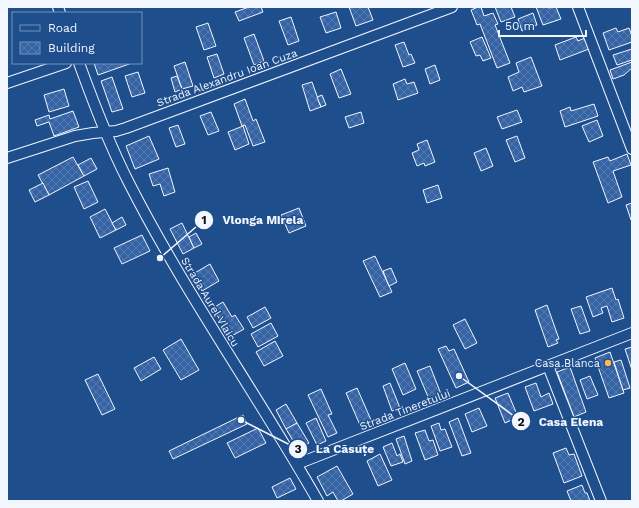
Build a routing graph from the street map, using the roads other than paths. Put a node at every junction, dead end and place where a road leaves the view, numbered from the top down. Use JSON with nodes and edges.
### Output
{"nodes":[{"id":1,"x":452,"y":7,"type":"edge"},
{"id":2,"x":578,"y":7,"type":"edge"},
{"id":3,"x":63,"y":64,"type":"edge"},
{"id":4,"x":79,"y":64,"type":"edge"},
{"id":5,"x":7,"y":83,"type":"edge"},
{"id":6,"x":105,"y":132,"type":"junction"},
{"id":7,"x":632,"y":149,"type":"edge"},
{"id":8,"x":7,"y":158,"type":"edge"},
{"id":9,"x":632,"y":333,"type":"edge"},
{"id":10,"x":548,"y":366,"type":"junction"},
{"id":11,"x":297,"y":464,"type":"junction"},
{"id":12,"x":318,"y":501,"type":"edge"},
{"id":13,"x":601,"y":501,"type":"edge"}],
"edges":[{"from":1,"to":6,"type":"street","name":"Strada Alexandru Ioan Cuza"},
{"from":2,"to":7,"type":"street"},
{"from":3,"to":5,"type":"street"},
{"from":4,"to":6,"type":"street","name":"Strada Aurel Vlaicu"},
{"from":6,"to":8,"type":"street","name":"Strada Alexandru Ioan Cuza"},
{"from":6,"to":11,"type":"street","name":"Strada Aurel Vlaicu"},
{"from":9,"to":10,"type":"street","name":"Strada Tineretului"},
{"from":10,"to":11,"type":"street","name":"Strada Tineretului"},
{"from":10,"to":13,"type":"street"},
{"from":11,"to":12,"type":"street","name":"Strada Aurel Vlaicu"}]}
